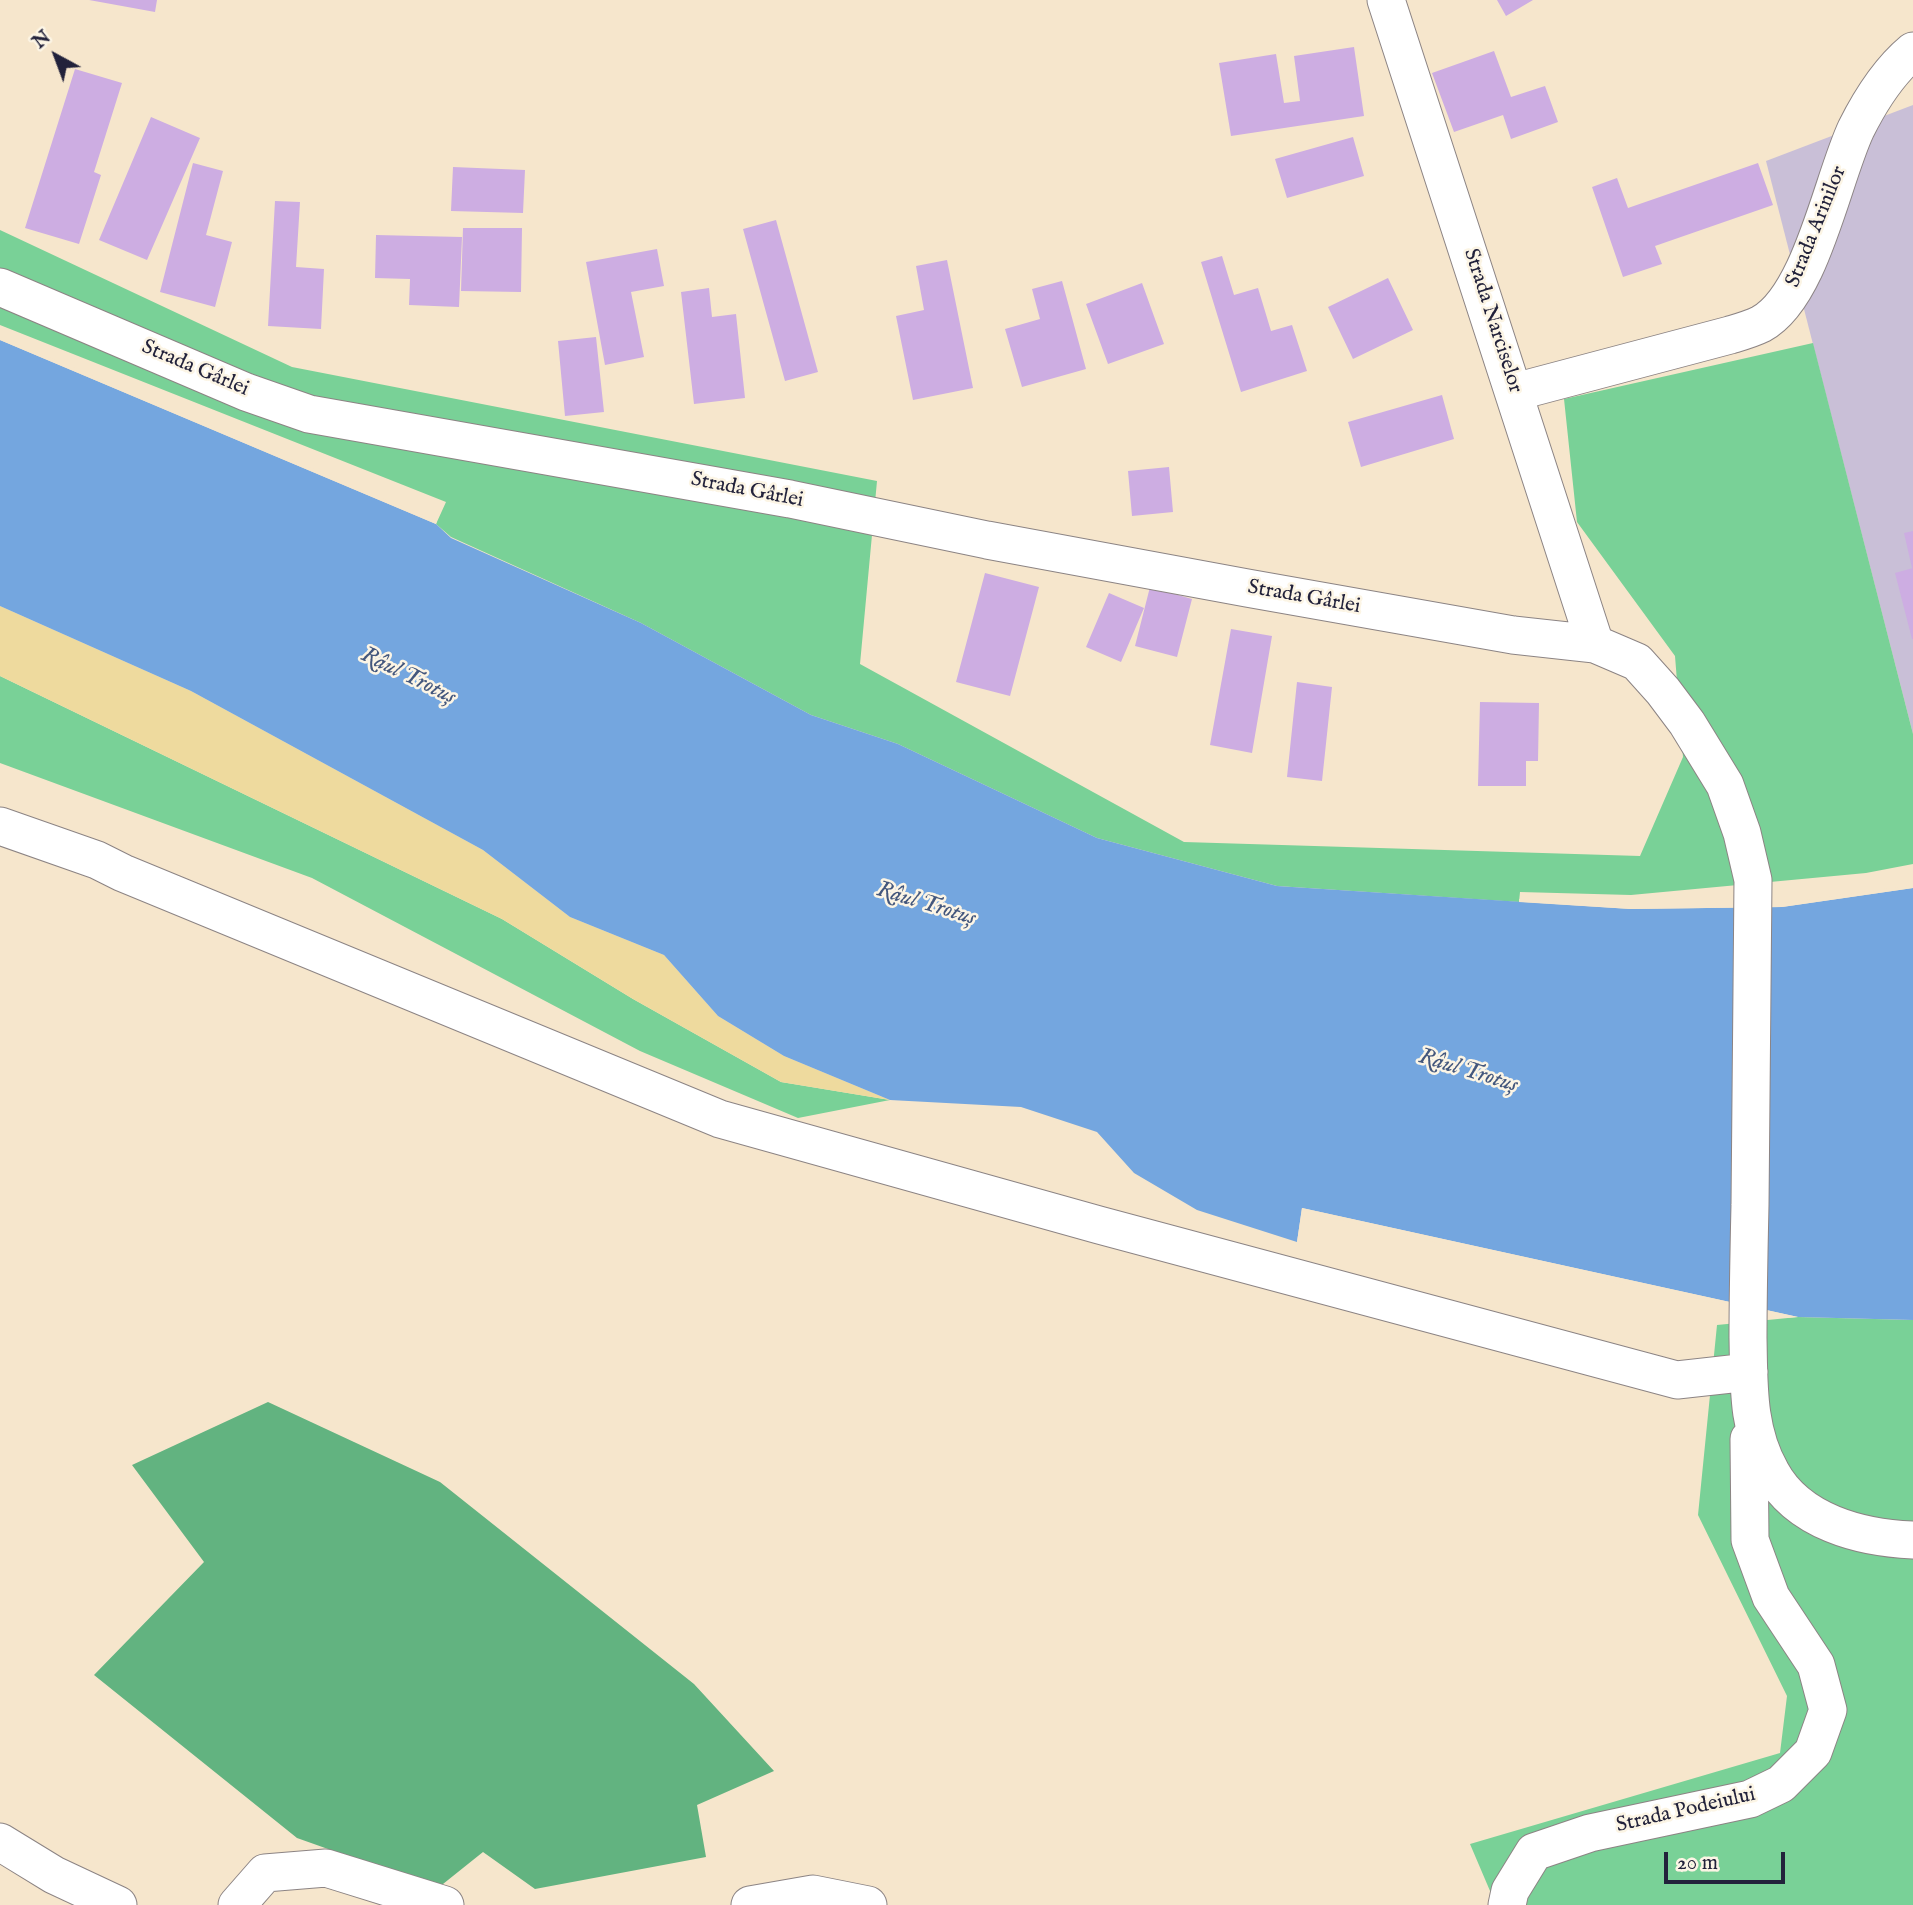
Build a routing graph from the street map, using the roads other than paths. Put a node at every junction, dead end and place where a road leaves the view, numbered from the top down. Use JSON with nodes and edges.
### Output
{"nodes":[{"id":1,"x":1386,"y":0,"type":"edge"},
{"id":2,"x":1913,"y":51,"type":"edge"},
{"id":3,"x":0,"y":287,"type":"edge"},
{"id":4,"x":1515,"y":392,"type":"junction"},
{"id":5,"x":1595,"y":644,"type":"junction"},
{"id":6,"x":0,"y":825,"type":"edge"},
{"id":7,"x":1749,"y":1389,"type":"junction"},
{"id":8,"x":1913,"y":1540,"type":"edge"},
{"id":9,"x":0,"y":1842,"type":"edge"},
{"id":10,"x":118,"y":1905,"type":"edge"},
{"id":11,"x":237,"y":1905,"type":"edge"},
{"id":12,"x":445,"y":1905,"type":"edge"},
{"id":13,"x":750,"y":1905,"type":"edge"},
{"id":14,"x":868,"y":1905,"type":"edge"},
{"id":15,"x":1507,"y":1905,"type":"edge"}],
"edges":[{"from":1,"to":4,"type":"street","name":"Strada Narciselor"},
{"from":2,"to":4,"type":"street","name":"Strada Arinilor"},
{"from":3,"to":5,"type":"street","name":"Strada Gârlei"},
{"from":4,"to":5,"type":"street","name":"Strada Narciselor"},
{"from":5,"to":7,"type":"street","name":"Strada Gârlei"},
{"from":6,"to":7,"type":"street"},
{"from":7,"to":8,"type":"street"},
{"from":7,"to":15,"type":"street","name":"Strada Podeiului"},
{"from":9,"to":10,"type":"street"},
{"from":11,"to":12,"type":"street"},
{"from":13,"to":14,"type":"street"}]}
